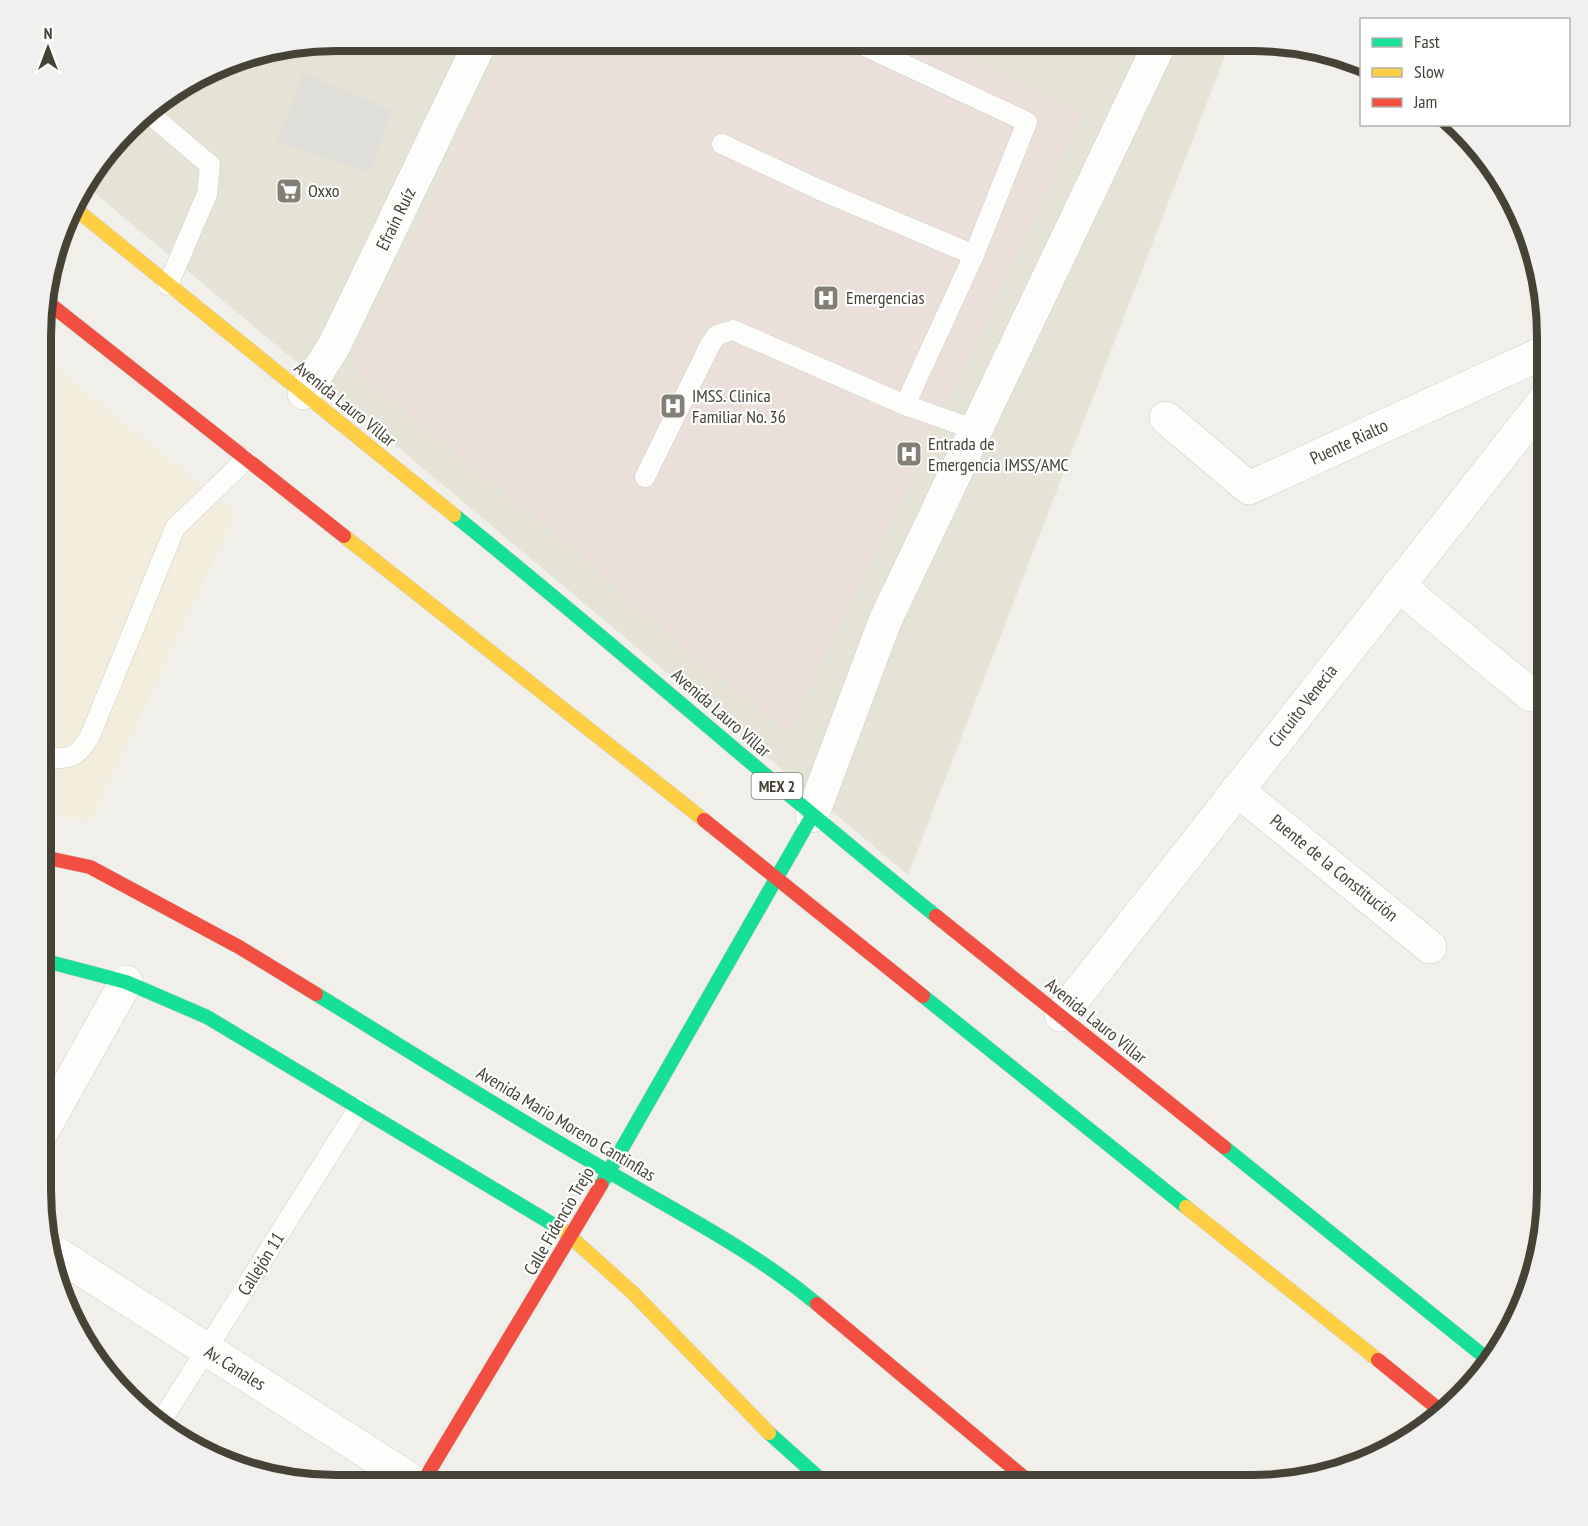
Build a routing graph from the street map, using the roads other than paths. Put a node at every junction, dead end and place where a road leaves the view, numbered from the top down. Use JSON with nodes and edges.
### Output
{"nodes":[{"id":1,"x":476,"y":51,"type":"edge"},
{"id":2,"x":875,"y":51,"type":"edge"},
{"id":3,"x":1156,"y":51,"type":"edge"},
{"id":4,"x":153,"y":117,"type":"edge"},
{"id":5,"x":722,"y":144,"type":"dead end"},
{"id":6,"x":79,"y":212,"type":"edge"},
{"id":7,"x":974,"y":255,"type":"junction"},
{"id":8,"x":168,"y":285,"type":"junction"},
{"id":9,"x":53,"y":306,"type":"edge"},
{"id":10,"x":1537,"y":356,"type":"edge"},
{"id":11,"x":304,"y":393,"type":"junction"},
{"id":12,"x":905,"y":405,"type":"junction"},
{"id":13,"x":1537,"y":410,"type":"edge"},
{"id":14,"x":1166,"y":418,"type":"dead end"},
{"id":15,"x":976,"y":430,"type":"junction"},
{"id":16,"x":246,"y":459,"type":"junction"},
{"id":17,"x":645,"y":477,"type":"dead end"},
{"id":18,"x":1398,"y":585,"type":"junction"},
{"id":19,"x":1531,"y":695,"type":"dead end"},
{"id":20,"x":51,"y":758,"type":"edge"},
{"id":21,"x":1237,"y":789,"type":"junction"},
{"id":22,"x":812,"y":816,"type":"junction"},
{"id":23,"x":51,"y":859,"type":"edge"},
{"id":24,"x":777,"y":878,"type":"junction"},
{"id":25,"x":1430,"y":947,"type":"dead end"},
{"id":26,"x":51,"y":962,"type":"edge"},
{"id":27,"x":126,"y":982,"type":"junction"},
{"id":28,"x":1060,"y":1015,"type":"junction"},
{"id":29,"x":359,"y":1107,"type":"junction"},
{"id":30,"x":51,"y":1116,"type":"edge"},
{"id":31,"x":608,"y":1172,"type":"junction"},
{"id":32,"x":572,"y":1236,"type":"junction"},
{"id":33,"x":58,"y":1255,"type":"edge"},
{"id":34,"x":206,"y":1350,"type":"junction"},
{"id":35,"x":1484,"y":1356,"type":"edge"},
{"id":36,"x":1436,"y":1407,"type":"edge"},
{"id":37,"x":164,"y":1417,"type":"edge"},
{"id":38,"x":404,"y":1475,"type":"edge"},
{"id":39,"x":426,"y":1475,"type":"edge"},
{"id":40,"x":816,"y":1475,"type":"edge"},
{"id":41,"x":1021,"y":1475,"type":"edge"}],
"edges":[{"from":1,"to":11,"type":"street","name":"Efraín Ruíz"},
{"from":2,"to":7,"type":"lane"},
{"from":3,"to":15,"type":"street"},
{"from":4,"to":8,"type":"lane"},
{"from":5,"to":7,"type":"lane"},
{"from":6,"to":8,"type":"main road","name":"Avenida Lauro Villar","number":"MEX 2"},
{"from":7,"to":12,"type":"lane"},
{"from":8,"to":11,"type":"main road","name":"Avenida Lauro Villar","number":"MEX 2"},
{"from":9,"to":16,"type":"main road"},
{"from":10,"to":14,"type":"street","name":"Puente Rialto"},
{"from":11,"to":22,"type":"main road","name":"Avenida Lauro Villar","number":"MEX 2"},
{"from":12,"to":15,"type":"lane"},
{"from":12,"to":17,"type":"lane"},
{"from":13,"to":18,"type":"street","name":"Circuito Venecia"},
{"from":15,"to":22,"type":"street"},
{"from":16,"to":20,"type":"lane"},
{"from":16,"to":24,"type":"main road"},
{"from":18,"to":19,"type":"street"},
{"from":18,"to":21,"type":"street","name":"Circuito Venecia"},
{"from":21,"to":25,"type":"street","name":"Puente de la Constitución"},
{"from":21,"to":28,"type":"street","name":"Circuito Venecia"},
{"from":22,"to":24,"type":"main road","name":"Calle Fidencio Trejo"},
{"from":22,"to":28,"type":"main road","name":"Avenida Lauro Villar","number":"MEX 2"},
{"from":23,"to":31,"type":"main road","name":"Avenida Mario Moreno Cantinflas"},
{"from":24,"to":31,"type":"main road","name":"Calle Fidencio Trejo"},
{"from":24,"to":36,"type":"main road"},
{"from":26,"to":27,"type":"main road"},
{"from":27,"to":29,"type":"main road"},
{"from":27,"to":30,"type":"street"},
{"from":28,"to":35,"type":"main road","name":"Avenida Lauro Villar","number":"MEX 2"},
{"from":29,"to":32,"type":"main road"},
{"from":29,"to":34,"type":"lane","name":"Callejón 11"},
{"from":31,"to":32,"type":"main road","name":"Calle Fidencio Trejo"},
{"from":31,"to":41,"type":"main road","name":"Avenida Mario Moreno Cantinflas"},
{"from":32,"to":39,"type":"main road","name":"Calle Fidencio Trejo"},
{"from":32,"to":40,"type":"main road"},
{"from":33,"to":34,"type":"street","name":"Av. Canales"},
{"from":34,"to":37,"type":"lane","name":"Callejón 11"},
{"from":34,"to":38,"type":"street","name":"Av. Canales"}]}
